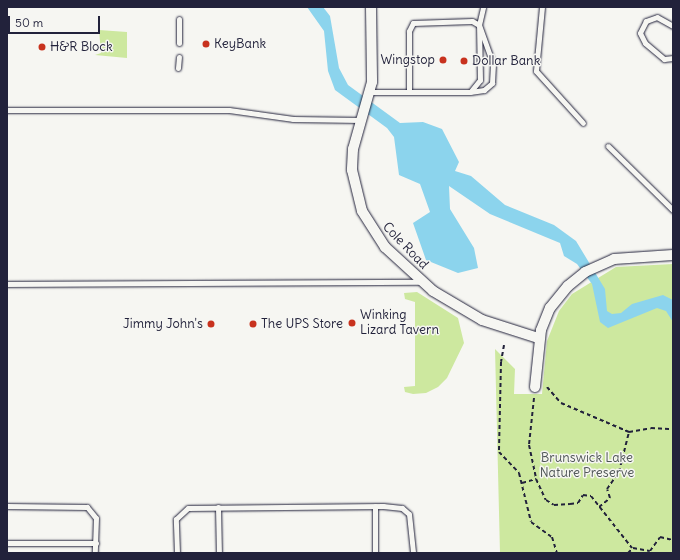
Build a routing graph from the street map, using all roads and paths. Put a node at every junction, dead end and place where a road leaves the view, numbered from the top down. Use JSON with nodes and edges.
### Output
{"nodes":[{"id":1,"x":371,"y":7,"type":"edge"},
{"id":2,"x":483,"y":7,"type":"edge"},
{"id":3,"x":542,"y":7,"type":"edge"},
{"id":4,"x":179,"y":19,"type":"dead end"},
{"id":5,"x":479,"y":25,"type":"junction"},
{"id":6,"x":673,"y":26,"type":"edge"},
{"id":7,"x":179,"y":43,"type":"dead end"},
{"id":8,"x":179,"y":57,"type":"dead end"},
{"id":9,"x":673,"y":58,"type":"edge"},
{"id":10,"x":178,"y":68,"type":"dead end"},
{"id":11,"x":409,"y":92,"type":"junction"},
{"id":12,"x":470,"y":92,"type":"junction"},
{"id":13,"x":370,"y":95,"type":"junction"},
{"id":14,"x":7,"y":110,"type":"edge"},
{"id":15,"x":363,"y":116,"type":"junction"},
{"id":16,"x":583,"y":123,"type":"dead end"},
{"id":17,"x":608,"y":146,"type":"dead end"},
{"id":18,"x":673,"y":210,"type":"edge"},
{"id":19,"x":673,"y":255,"type":"edge"},
{"id":20,"x":422,"y":282,"type":"junction"},
{"id":21,"x":7,"y":284,"type":"edge"},
{"id":22,"x":538,"y":338,"type":"junction"},
{"id":23,"x":504,"y":345,"type":"dead end"},
{"id":24,"x":539,"y":385,"type":"junction"},
{"id":25,"x":673,"y":429,"type":"edge"},
{"id":26,"x":629,"y":432,"type":"junction"},
{"id":27,"x":536,"y":479,"type":"junction"},
{"id":28,"x":522,"y":484,"type":"junction"},
{"id":29,"x":7,"y":506,"type":"edge"},
{"id":30,"x":375,"y":506,"type":"junction"},
{"id":31,"x":218,"y":507,"type":"junction"},
{"id":32,"x":600,"y":507,"type":"junction"},
{"id":33,"x":673,"y":540,"type":"edge"},
{"id":34,"x":7,"y":543,"type":"edge"},
{"id":35,"x":96,"y":543,"type":"junction"},
{"id":36,"x":632,"y":548,"type":"junction"},
{"id":37,"x":95,"y":553,"type":"edge"},
{"id":38,"x":177,"y":553,"type":"edge"},
{"id":39,"x":219,"y":553,"type":"edge"},
{"id":40,"x":375,"y":553,"type":"edge"},
{"id":41,"x":413,"y":553,"type":"edge"},
{"id":42,"x":557,"y":553,"type":"edge"},
{"id":43,"x":628,"y":553,"type":"edge"}],
"edges":[{"from":1,"to":13,"type":"street","name":"Cole Road"},
{"from":2,"to":5,"type":"lane"},
{"from":3,"to":16,"type":"lane"},
{"from":4,"to":7,"type":"lane"},
{"from":5,"to":11,"type":"lane"},
{"from":5,"to":12,"type":"lane"},
{"from":5,"to":12,"type":"lane"},
{"from":6,"to":9,"type":"lane"},
{"from":8,"to":10,"type":"lane"},
{"from":11,"to":12,"type":"lane"},
{"from":11,"to":13,"type":"lane"},
{"from":13,"to":15,"type":"street","name":"Cole Road"},
{"from":14,"to":15,"type":"lane"},
{"from":15,"to":20,"type":"street","name":"Cole Road"},
{"from":17,"to":18,"type":"lane"},
{"from":19,"to":22,"type":"street"},
{"from":20,"to":21,"type":"lane"},
{"from":20,"to":22,"type":"street","name":"Cole Road"},
{"from":22,"to":24,"type":"street"},
{"from":23,"to":28,"type":"path"},
{"from":24,"to":26,"type":"path"},
{"from":24,"to":27,"type":"path"},
{"from":25,"to":26,"type":"path"},
{"from":26,"to":32,"type":"path"},
{"from":27,"to":28,"type":"path"},
{"from":27,"to":32,"type":"path"},
{"from":28,"to":42,"type":"path"},
{"from":29,"to":35,"type":"lane"},
{"from":30,"to":31,"type":"lane"},
{"from":30,"to":40,"type":"lane"},
{"from":30,"to":41,"type":"lane"},
{"from":31,"to":38,"type":"lane"},
{"from":31,"to":39,"type":"lane"},
{"from":32,"to":36,"type":"path"},
{"from":33,"to":36,"type":"path"},
{"from":34,"to":35,"type":"lane"},
{"from":35,"to":37,"type":"lane"},
{"from":36,"to":43,"type":"path"}]}
